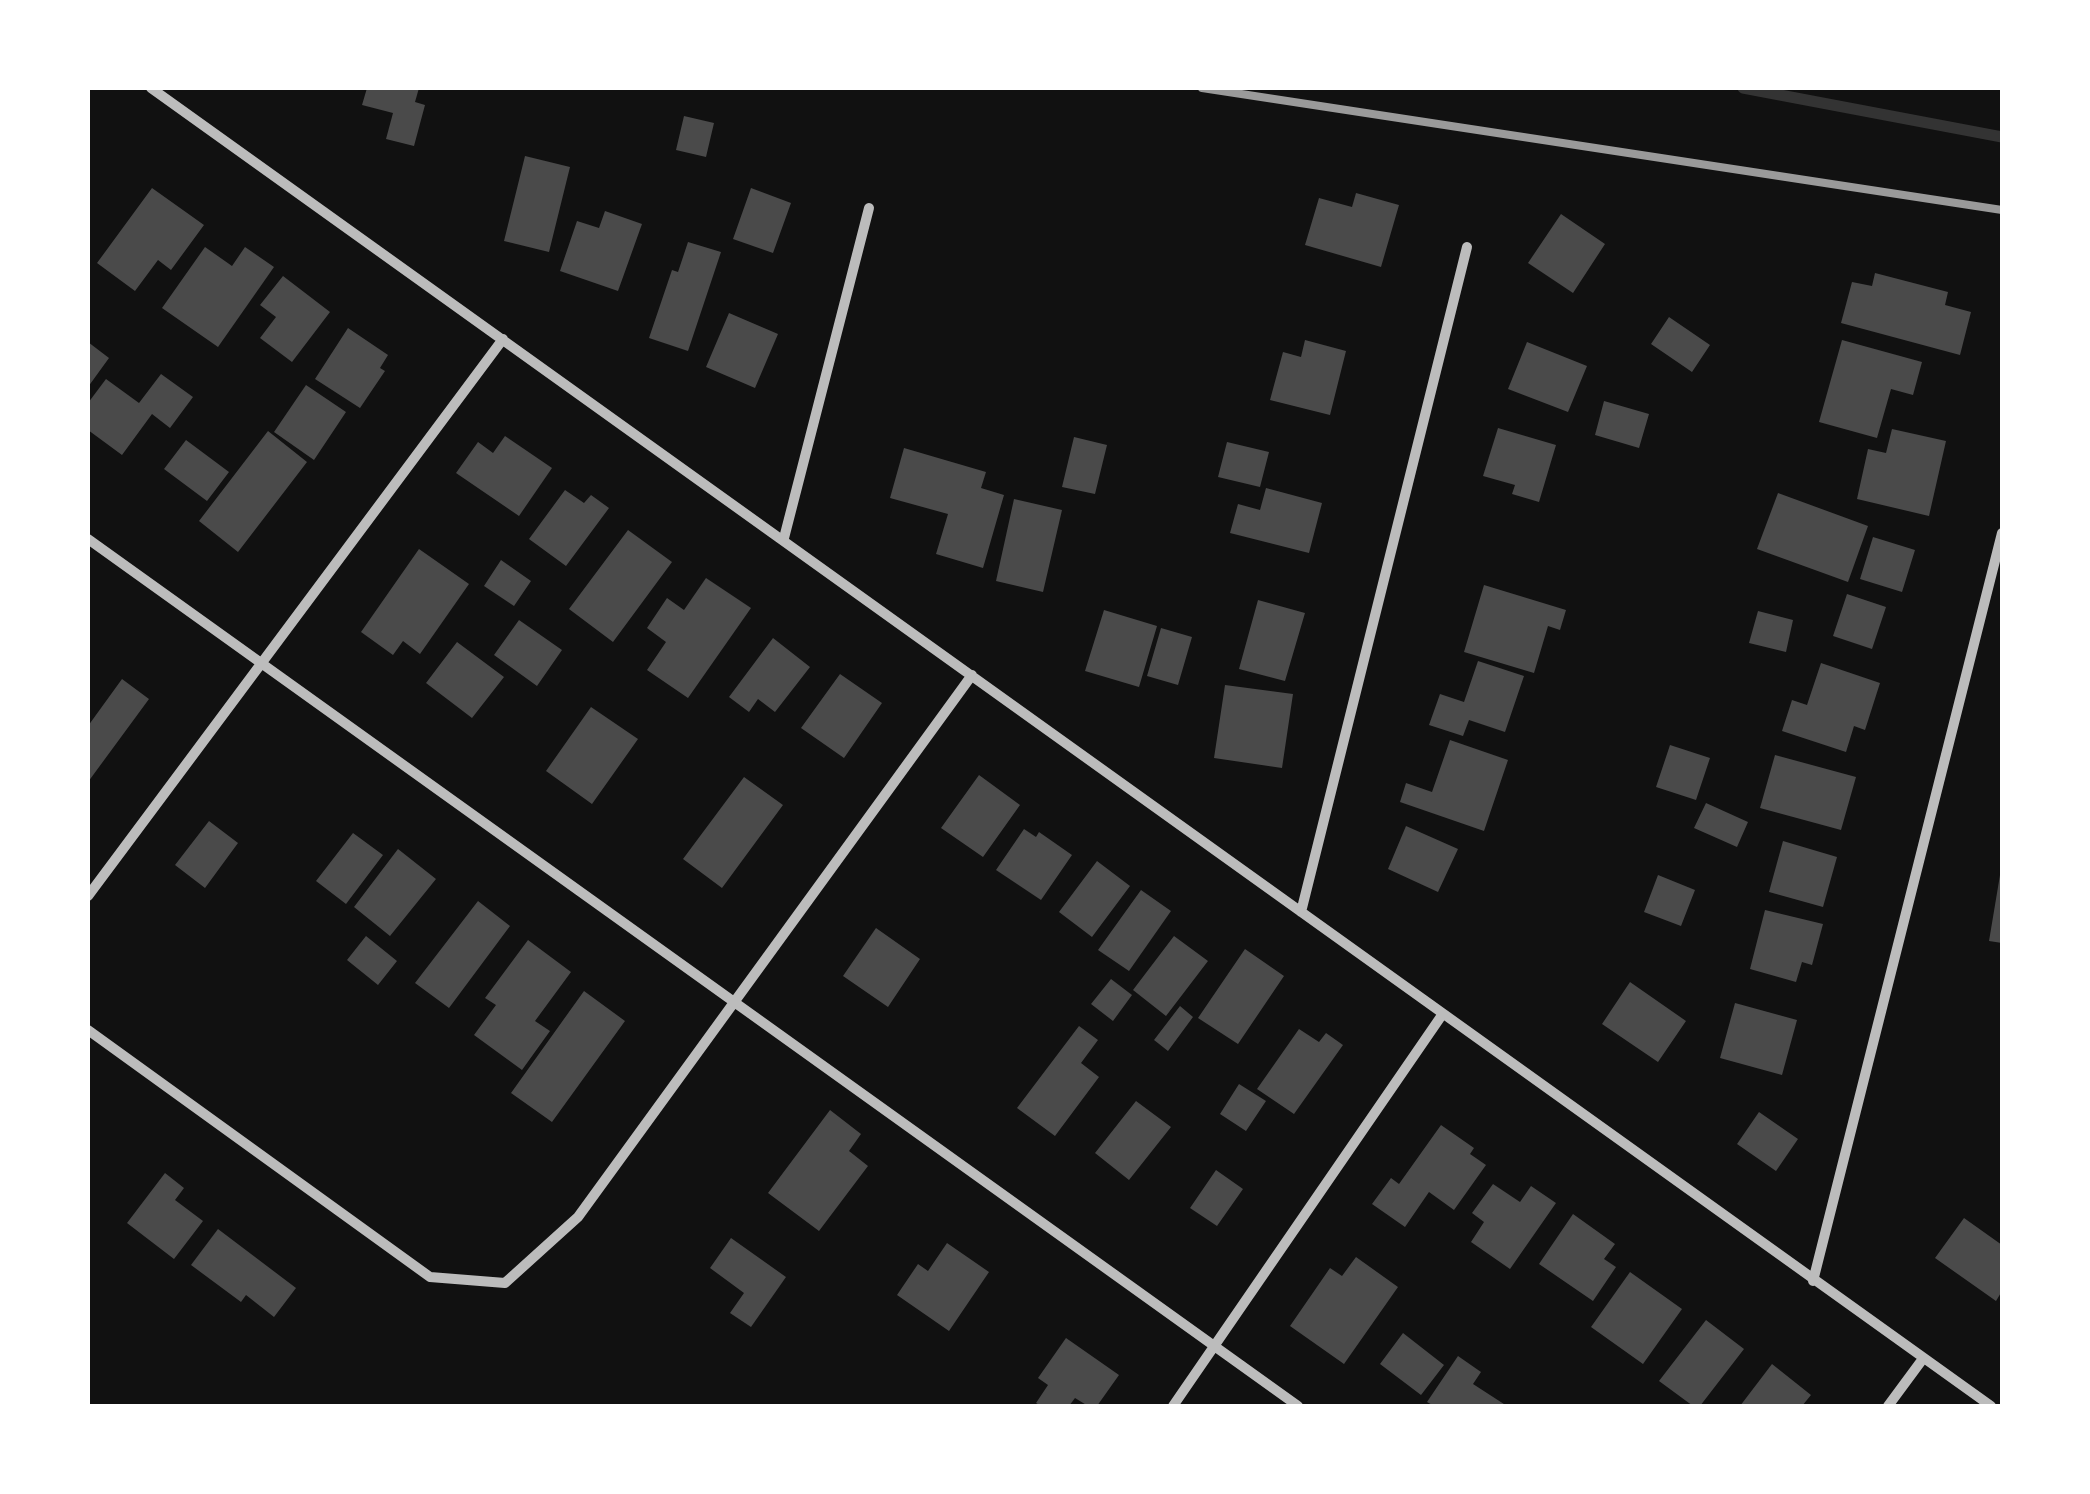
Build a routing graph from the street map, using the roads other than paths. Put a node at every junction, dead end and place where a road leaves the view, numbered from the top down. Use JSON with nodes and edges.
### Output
{"nodes":[{"id":1,"x":151,"y":88,"type":"edge"},
{"id":2,"x":869,"y":208,"type":"dead end"},
{"id":3,"x":1467,"y":247,"type":"dead end"},
{"id":4,"x":502,"y":339,"type":"junction"},
{"id":5,"x":2002,"y":534,"type":"edge"},
{"id":6,"x":784,"y":538,"type":"junction"},
{"id":7,"x":88,"y":540,"type":"edge"},
{"id":8,"x":261,"y":666,"type":"junction"},
{"id":9,"x":972,"y":675,"type":"junction"},
{"id":10,"x":88,"y":896,"type":"edge"},
{"id":11,"x":1301,"y":912,"type":"junction"},
{"id":12,"x":735,"y":1002,"type":"junction"},
{"id":13,"x":1442,"y":1016,"type":"junction"},
{"id":14,"x":88,"y":1030,"type":"edge"},
{"id":15,"x":1813,"y":1281,"type":"junction"},
{"id":16,"x":1215,"y":1348,"type":"junction"},
{"id":17,"x":1922,"y":1360,"type":"junction"},
{"id":18,"x":1172,"y":1406,"type":"edge"},
{"id":19,"x":1298,"y":1406,"type":"edge"},
{"id":20,"x":1888,"y":1406,"type":"edge"},
{"id":21,"x":1992,"y":1406,"type":"edge"}],
"edges":[{"from":1,"to":4,"type":"street"},
{"from":2,"to":6,"type":"street"},
{"from":3,"to":11,"type":"street"},
{"from":4,"to":6,"type":"street"},
{"from":4,"to":8,"type":"street"},
{"from":5,"to":15,"type":"street"},
{"from":6,"to":9,"type":"street"},
{"from":7,"to":8,"type":"street"},
{"from":8,"to":10,"type":"street"},
{"from":8,"to":12,"type":"street"},
{"from":9,"to":11,"type":"street"},
{"from":9,"to":12,"type":"street"},
{"from":11,"to":13,"type":"street"},
{"from":12,"to":14,"type":"street"},
{"from":12,"to":16,"type":"street"},
{"from":13,"to":15,"type":"street"},
{"from":13,"to":16,"type":"street"},
{"from":15,"to":17,"type":"street"},
{"from":16,"to":18,"type":"street"},
{"from":16,"to":19,"type":"street"},
{"from":17,"to":20,"type":"street"},
{"from":17,"to":21,"type":"street"}]}
